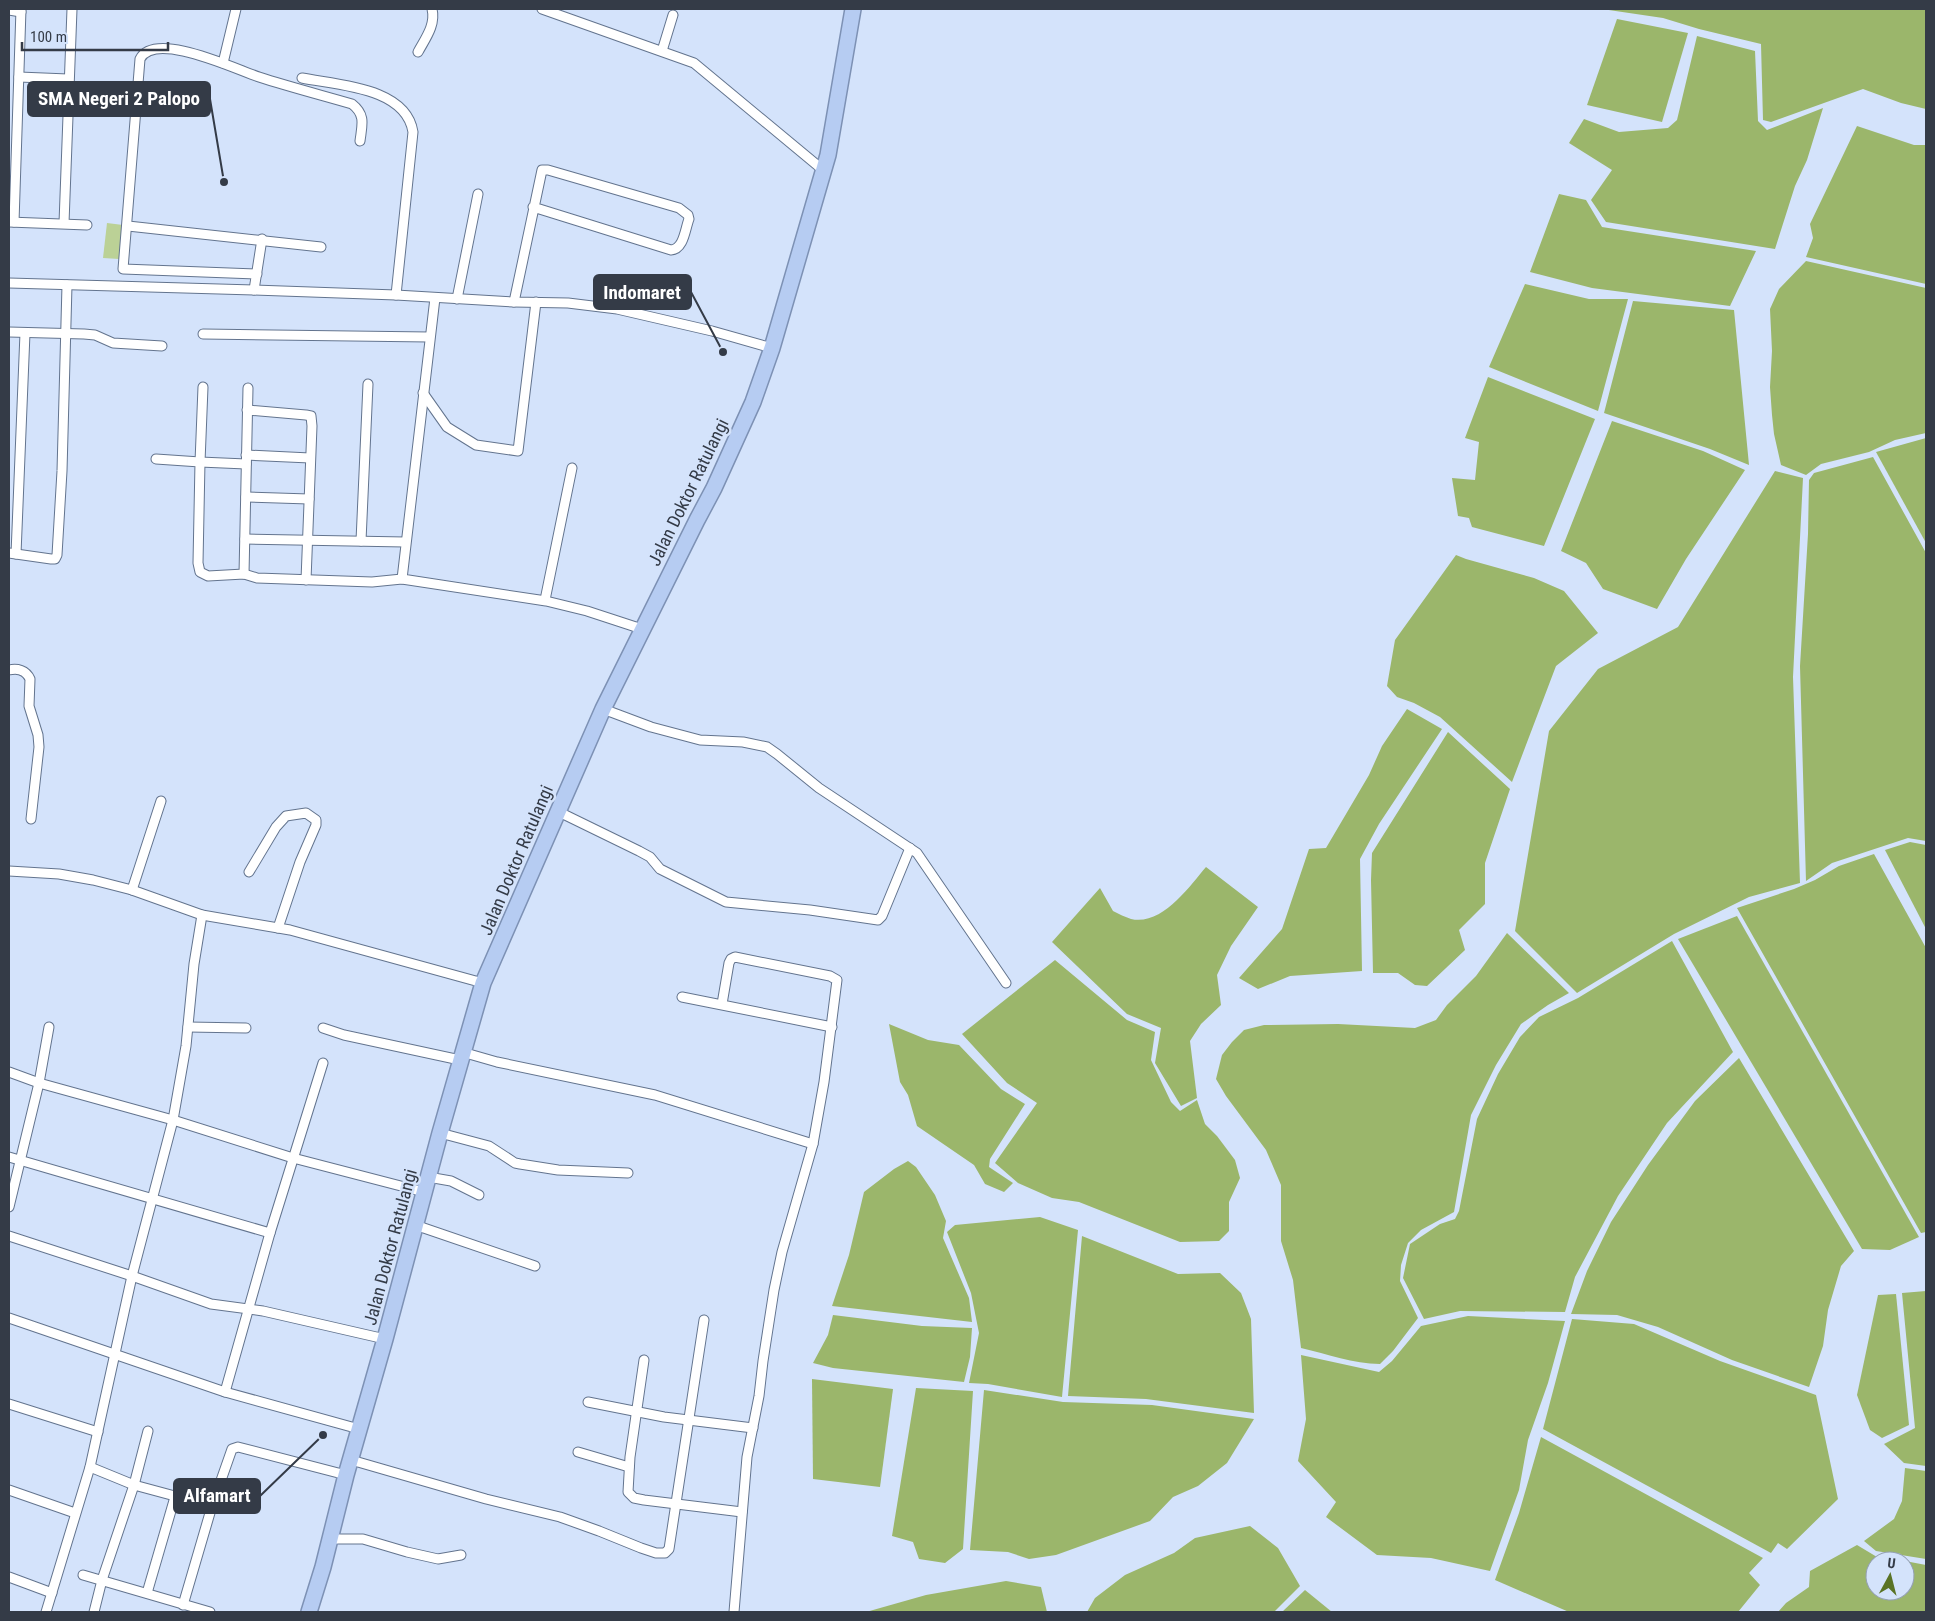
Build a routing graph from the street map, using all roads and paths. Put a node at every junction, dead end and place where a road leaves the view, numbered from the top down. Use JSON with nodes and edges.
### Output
{"nodes":[{"id":1,"x":72,"y":9,"type":"edge"},
{"id":2,"x":236,"y":9,"type":"edge"},
{"id":3,"x":432,"y":9,"type":"edge"},
{"id":4,"x":542,"y":9,"type":"edge"},
{"id":5,"x":853,"y":9,"type":"edge"},
{"id":6,"x":9,"y":10,"type":"edge"},
{"id":7,"x":21,"y":10,"type":"edge"},
{"id":8,"x":673,"y":15,"type":"dead end"},
{"id":9,"x":662,"y":50,"type":"junction"},
{"id":10,"x":418,"y":52,"type":"dead end"},
{"id":11,"x":223,"y":63,"type":"junction"},
{"id":12,"x":13,"y":65,"type":"edge"},
{"id":13,"x":19,"y":77,"type":"junction"},
{"id":14,"x":302,"y":78,"type":"dead end"},
{"id":15,"x":68,"y":79,"type":"junction"},
{"id":16,"x":360,"y":141,"type":"dead end"},
{"id":17,"x":823,"y":170,"type":"junction"},
{"id":18,"x":478,"y":194,"type":"dead end"},
{"id":19,"x":533,"y":206,"type":"junction"},
{"id":20,"x":12,"y":222,"type":"edge"},
{"id":21,"x":64,"y":223,"type":"junction"},
{"id":22,"x":87,"y":225,"type":"dead end"},
{"id":23,"x":128,"y":226,"type":"junction"},
{"id":24,"x":262,"y":239,"type":"junction"},
{"id":25,"x":321,"y":247,"type":"dead end"},
{"id":26,"x":123,"y":269,"type":"junction"},
{"id":27,"x":257,"y":274,"type":"junction"},
{"id":28,"x":9,"y":283,"type":"edge"},
{"id":29,"x":67,"y":285,"type":"junction"},
{"id":30,"x":122,"y":286,"type":"junction"},
{"id":31,"x":254,"y":290,"type":"junction"},
{"id":32,"x":396,"y":295,"type":"junction"},
{"id":33,"x":435,"y":298,"type":"junction"},
{"id":34,"x":457,"y":299,"type":"junction"},
{"id":35,"x":514,"y":302,"type":"junction"},
{"id":36,"x":536,"y":302,"type":"junction"},
{"id":37,"x":9,"y":332,"type":"edge"},
{"id":38,"x":24,"y":333,"type":"junction"},
{"id":39,"x":65,"y":333,"type":"junction"},
{"id":40,"x":203,"y":334,"type":"dead end"},
{"id":41,"x":430,"y":338,"type":"junction"},
{"id":42,"x":162,"y":346,"type":"dead end"},
{"id":43,"x":772,"y":348,"type":"junction"},
{"id":44,"x":368,"y":384,"type":"dead end"},
{"id":45,"x":203,"y":387,"type":"dead end"},
{"id":46,"x":248,"y":388,"type":"dead end"},
{"id":47,"x":424,"y":393,"type":"junction"},
{"id":48,"x":247,"y":410,"type":"junction"},
{"id":49,"x":310,"y":458,"type":"junction"},
{"id":50,"x":156,"y":459,"type":"dead end"},
{"id":51,"x":246,"y":460,"type":"junction"},
{"id":52,"x":200,"y":462,"type":"junction"},
{"id":53,"x":572,"y":468,"type":"dead end"},
{"id":54,"x":246,"y":497,"type":"junction"},
{"id":55,"x":309,"y":499,"type":"junction"},
{"id":56,"x":245,"y":539,"type":"junction"},
{"id":57,"x":308,"y":540,"type":"junction"},
{"id":58,"x":361,"y":541,"type":"junction"},
{"id":59,"x":405,"y":542,"type":"junction"},
{"id":60,"x":12,"y":553,"type":"edge"},
{"id":61,"x":244,"y":574,"type":"junction"},
{"id":62,"x":402,"y":579,"type":"junction"},
{"id":63,"x":306,"y":580,"type":"junction"},
{"id":64,"x":545,"y":600,"type":"junction"},
{"id":65,"x":642,"y":629,"type":"junction"},
{"id":66,"x":9,"y":670,"type":"edge"},
{"id":67,"x":603,"y":709,"type":"junction"},
{"id":68,"x":161,"y":801,"type":"dead end"},
{"id":69,"x":557,"y":811,"type":"junction"},
{"id":70,"x":31,"y":819,"type":"dead end"},
{"id":71,"x":910,"y":848,"type":"junction"},
{"id":72,"x":9,"y":871,"type":"edge"},
{"id":73,"x":249,"y":872,"type":"dead end"},
{"id":74,"x":132,"y":890,"type":"junction"},
{"id":75,"x":202,"y":915,"type":"junction"},
{"id":76,"x":278,"y":928,"type":"junction"},
{"id":77,"x":483,"y":983,"type":"junction"},
{"id":78,"x":1006,"y":984,"type":"dead end"},
{"id":79,"x":682,"y":997,"type":"dead end"},
{"id":80,"x":722,"y":1004,"type":"junction"},
{"id":81,"x":832,"y":1026,"type":"junction"},
{"id":82,"x":50,"y":1027,"type":"dead end"},
{"id":83,"x":188,"y":1027,"type":"junction"},
{"id":84,"x":246,"y":1028,"type":"dead end"},
{"id":85,"x":323,"y":1028,"type":"dead end"},
{"id":86,"x":461,"y":1056,"type":"junction"},
{"id":87,"x":323,"y":1063,"type":"dead end"},
{"id":88,"x":9,"y":1072,"type":"edge"},
{"id":89,"x":39,"y":1083,"type":"junction"},
{"id":90,"x":173,"y":1120,"type":"junction"},
{"id":91,"x":440,"y":1133,"type":"junction"},
{"id":92,"x":813,"y":1144,"type":"junction"},
{"id":93,"x":9,"y":1157,"type":"edge"},
{"id":94,"x":293,"y":1158,"type":"junction"},
{"id":95,"x":20,"y":1160,"type":"junction"},
{"id":96,"x":628,"y":1173,"type":"dead end"},
{"id":97,"x":428,"y":1177,"type":"junction"},
{"id":98,"x":424,"y":1192,"type":"junction"},
{"id":99,"x":480,"y":1195,"type":"dead end"},
{"id":100,"x":153,"y":1198,"type":"junction"},
{"id":101,"x":9,"y":1207,"type":"edge"},
{"id":102,"x":415,"y":1225,"type":"junction"},
{"id":103,"x":270,"y":1233,"type":"junction"},
{"id":104,"x":9,"y":1236,"type":"edge"},
{"id":105,"x":535,"y":1266,"type":"dead end"},
{"id":106,"x":132,"y":1276,"type":"junction"},
{"id":107,"x":248,"y":1310,"type":"junction"},
{"id":108,"x":9,"y":1318,"type":"edge"},
{"id":109,"x":704,"y":1320,"type":"dead end"},
{"id":110,"x":385,"y":1339,"type":"junction"},
{"id":111,"x":114,"y":1355,"type":"junction"},
{"id":112,"x":644,"y":1360,"type":"dead end"},
{"id":113,"x":225,"y":1392,"type":"junction"},
{"id":114,"x":588,"y":1402,"type":"dead end"},
{"id":115,"x":9,"y":1404,"type":"edge"},
{"id":116,"x":636,"y":1412,"type":"junction"},
{"id":117,"x":690,"y":1421,"type":"junction"},
{"id":118,"x":752,"y":1428,"type":"junction"},
{"id":119,"x":359,"y":1429,"type":"junction"},
{"id":120,"x":148,"y":1431,"type":"dead end"},
{"id":121,"x":98,"y":1432,"type":"junction"},
{"id":122,"x":578,"y":1452,"type":"dead end"},
{"id":123,"x":90,"y":1467,"type":"junction"},
{"id":124,"x":629,"y":1467,"type":"junction"},
{"id":125,"x":349,"y":1468,"type":"junction"},
{"id":126,"x":134,"y":1485,"type":"junction"},
{"id":127,"x":9,"y":1490,"type":"edge"},
{"id":128,"x":175,"y":1497,"type":"junction"},
{"id":129,"x":676,"y":1505,"type":"junction"},
{"id":130,"x":212,"y":1506,"type":"junction"},
{"id":131,"x":742,"y":1512,"type":"junction"},
{"id":132,"x":75,"y":1513,"type":"junction"},
{"id":133,"x":330,"y":1539,"type":"junction"},
{"id":134,"x":461,"y":1555,"type":"dead end"},
{"id":135,"x":83,"y":1574,"type":"dead end"},
{"id":136,"x":9,"y":1577,"type":"edge"},
{"id":137,"x":102,"y":1580,"type":"junction"},
{"id":138,"x":52,"y":1593,"type":"junction"},
{"id":139,"x":147,"y":1593,"type":"junction"},
{"id":140,"x":183,"y":1605,"type":"junction"},
{"id":141,"x":46,"y":1612,"type":"edge"},
{"id":142,"x":94,"y":1612,"type":"edge"},
{"id":143,"x":210,"y":1612,"type":"edge"},
{"id":144,"x":309,"y":1612,"type":"edge"},
{"id":145,"x":734,"y":1612,"type":"edge"}],
"edges":[{"from":1,"to":15,"type":"street"},
{"from":2,"to":11,"type":"street"},
{"from":3,"to":10,"type":"street"},
{"from":4,"to":9,"type":"street"},
{"from":5,"to":17,"type":"highway","name":"Jalan Doktor Ratulangi"},
{"from":6,"to":7,"type":"street"},
{"from":7,"to":12,"type":"street"},
{"from":8,"to":9,"type":"street"},
{"from":9,"to":17,"type":"street"},
{"from":11,"to":16,"type":"street"},
{"from":11,"to":23,"type":"street"},
{"from":12,"to":13,"type":"street"},
{"from":13,"to":15,"type":"street"},
{"from":13,"to":20,"type":"street"},
{"from":14,"to":32,"type":"street"},
{"from":15,"to":21,"type":"street"},
{"from":17,"to":43,"type":"highway","name":"Jalan Doktor Ratulangi"},
{"from":18,"to":34,"type":"street"},
{"from":19,"to":19,"type":"street"},
{"from":19,"to":35,"type":"street"},
{"from":20,"to":21,"type":"street"},
{"from":21,"to":22,"type":"street"},
{"from":23,"to":24,"type":"street"},
{"from":23,"to":26,"type":"street"},
{"from":24,"to":25,"type":"street"},
{"from":24,"to":27,"type":"street"},
{"from":26,"to":27,"type":"street"},
{"from":26,"to":30,"type":"street"},
{"from":27,"to":31,"type":"street"},
{"from":28,"to":29,"type":"street"},
{"from":29,"to":30,"type":"street"},
{"from":29,"to":39,"type":"street"},
{"from":30,"to":31,"type":"street"},
{"from":31,"to":32,"type":"street"},
{"from":32,"to":33,"type":"street"},
{"from":33,"to":34,"type":"street"},
{"from":33,"to":41,"type":"street"},
{"from":34,"to":35,"type":"street"},
{"from":35,"to":36,"type":"street"},
{"from":36,"to":43,"type":"street"},
{"from":36,"to":47,"type":"street"},
{"from":37,"to":38,"type":"street"},
{"from":38,"to":39,"type":"street"},
{"from":38,"to":60,"type":"street"},
{"from":39,"to":42,"type":"street"},
{"from":39,"to":60,"type":"street"},
{"from":40,"to":41,"type":"street"},
{"from":41,"to":47,"type":"street"},
{"from":43,"to":65,"type":"highway","name":"Jalan Doktor Ratulangi"},
{"from":44,"to":58,"type":"street"},
{"from":45,"to":52,"type":"street"},
{"from":46,"to":48,"type":"street"},
{"from":47,"to":59,"type":"street"},
{"from":48,"to":49,"type":"street"},
{"from":48,"to":51,"type":"street"},
{"from":49,"to":51,"type":"street"},
{"from":49,"to":55,"type":"street"},
{"from":50,"to":52,"type":"street"},
{"from":51,"to":52,"type":"street"},
{"from":51,"to":54,"type":"street"},
{"from":52,"to":61,"type":"street"},
{"from":53,"to":64,"type":"street"},
{"from":54,"to":55,"type":"street"},
{"from":54,"to":56,"type":"street"},
{"from":55,"to":57,"type":"street"},
{"from":56,"to":57,"type":"street"},
{"from":56,"to":61,"type":"street"},
{"from":57,"to":58,"type":"street"},
{"from":57,"to":63,"type":"street"},
{"from":58,"to":59,"type":"street"},
{"from":59,"to":62,"type":"street"},
{"from":61,"to":63,"type":"street"},
{"from":62,"to":63,"type":"street"},
{"from":62,"to":64,"type":"street"},
{"from":64,"to":65,"type":"street"},
{"from":65,"to":67,"type":"highway","name":"Jalan Doktor Ratulangi"},
{"from":66,"to":70,"type":"street"},
{"from":67,"to":69,"type":"highway","name":"Jalan Doktor Ratulangi"},
{"from":67,"to":71,"type":"street"},
{"from":68,"to":74,"type":"street"},
{"from":69,"to":71,"type":"street"},
{"from":69,"to":77,"type":"highway","name":"Jalan Doktor Ratulangi"},
{"from":71,"to":78,"type":"street"},
{"from":72,"to":74,"type":"street"},
{"from":73,"to":76,"type":"street"},
{"from":74,"to":75,"type":"street"},
{"from":75,"to":76,"type":"street"},
{"from":75,"to":83,"type":"street"},
{"from":76,"to":77,"type":"street"},
{"from":77,"to":86,"type":"highway","name":"Jalan Doktor Ratulangi"},
{"from":79,"to":80,"type":"street"},
{"from":80,"to":81,"type":"street"},
{"from":80,"to":81,"type":"street"},
{"from":81,"to":92,"type":"street"},
{"from":82,"to":89,"type":"street"},
{"from":83,"to":84,"type":"street"},
{"from":83,"to":90,"type":"street"},
{"from":85,"to":86,"type":"street"},
{"from":86,"to":91,"type":"highway","name":"Jalan Doktor Ratulangi"},
{"from":86,"to":92,"type":"street"},
{"from":87,"to":94,"type":"street"},
{"from":88,"to":89,"type":"street"},
{"from":89,"to":90,"type":"street"},
{"from":89,"to":95,"type":"street"},
{"from":90,"to":94,"type":"street"},
{"from":90,"to":100,"type":"street"},
{"from":91,"to":96,"type":"street"},
{"from":91,"to":97,"type":"highway","name":"Jalan Doktor Ratulangi"},
{"from":92,"to":118,"type":"street"},
{"from":93,"to":95,"type":"street"},
{"from":94,"to":98,"type":"street"},
{"from":94,"to":103,"type":"street"},
{"from":95,"to":100,"type":"street"},
{"from":95,"to":101,"type":"street"},
{"from":97,"to":98,"type":"highway","name":"Jalan Doktor Ratulangi"},
{"from":97,"to":99,"type":"street"},
{"from":98,"to":102,"type":"highway","name":"Jalan Doktor Ratulangi"},
{"from":100,"to":103,"type":"street"},
{"from":100,"to":106,"type":"street"},
{"from":102,"to":105,"type":"street"},
{"from":102,"to":110,"type":"highway","name":"Jalan Doktor Ratulangi"},
{"from":103,"to":107,"type":"street"},
{"from":104,"to":106,"type":"street"},
{"from":106,"to":107,"type":"street"},
{"from":106,"to":111,"type":"street"},
{"from":107,"to":110,"type":"street"},
{"from":107,"to":113,"type":"street"},
{"from":108,"to":111,"type":"street"},
{"from":109,"to":117,"type":"street"},
{"from":110,"to":119,"type":"highway","name":"Jalan Doktor Ratulangi"},
{"from":111,"to":113,"type":"street"},
{"from":111,"to":121,"type":"street"},
{"from":112,"to":116,"type":"street"},
{"from":113,"to":119,"type":"street"},
{"from":114,"to":116,"type":"street"},
{"from":115,"to":121,"type":"street"},
{"from":116,"to":117,"type":"street"},
{"from":116,"to":124,"type":"street"},
{"from":117,"to":118,"type":"street"},
{"from":117,"to":129,"type":"street"},
{"from":118,"to":131,"type":"street"},
{"from":119,"to":125,"type":"highway","name":"Jalan Doktor Ratulangi"},
{"from":120,"to":126,"type":"street"},
{"from":121,"to":123,"type":"street"},
{"from":122,"to":124,"type":"street"},
{"from":123,"to":126,"type":"street"},
{"from":123,"to":132,"type":"street"},
{"from":124,"to":129,"type":"street"},
{"from":125,"to":129,"type":"street"},
{"from":125,"to":130,"type":"street"},
{"from":125,"to":133,"type":"highway","name":"Jalan Doktor Ratulangi"},
{"from":126,"to":128,"type":"street"},
{"from":126,"to":137,"type":"street"},
{"from":127,"to":132,"type":"street"},
{"from":128,"to":130,"type":"street"},
{"from":128,"to":139,"type":"street"},
{"from":129,"to":131,"type":"street"},
{"from":130,"to":140,"type":"street"},
{"from":131,"to":145,"type":"street"},
{"from":132,"to":138,"type":"street"},
{"from":133,"to":134,"type":"street"},
{"from":133,"to":144,"type":"highway","name":"Jalan Doktor Ratulangi"},
{"from":135,"to":137,"type":"street"},
{"from":136,"to":138,"type":"street"},
{"from":137,"to":139,"type":"street"},
{"from":137,"to":142,"type":"street"},
{"from":138,"to":141,"type":"street"},
{"from":139,"to":140,"type":"street"},
{"from":140,"to":143,"type":"street"}]}
